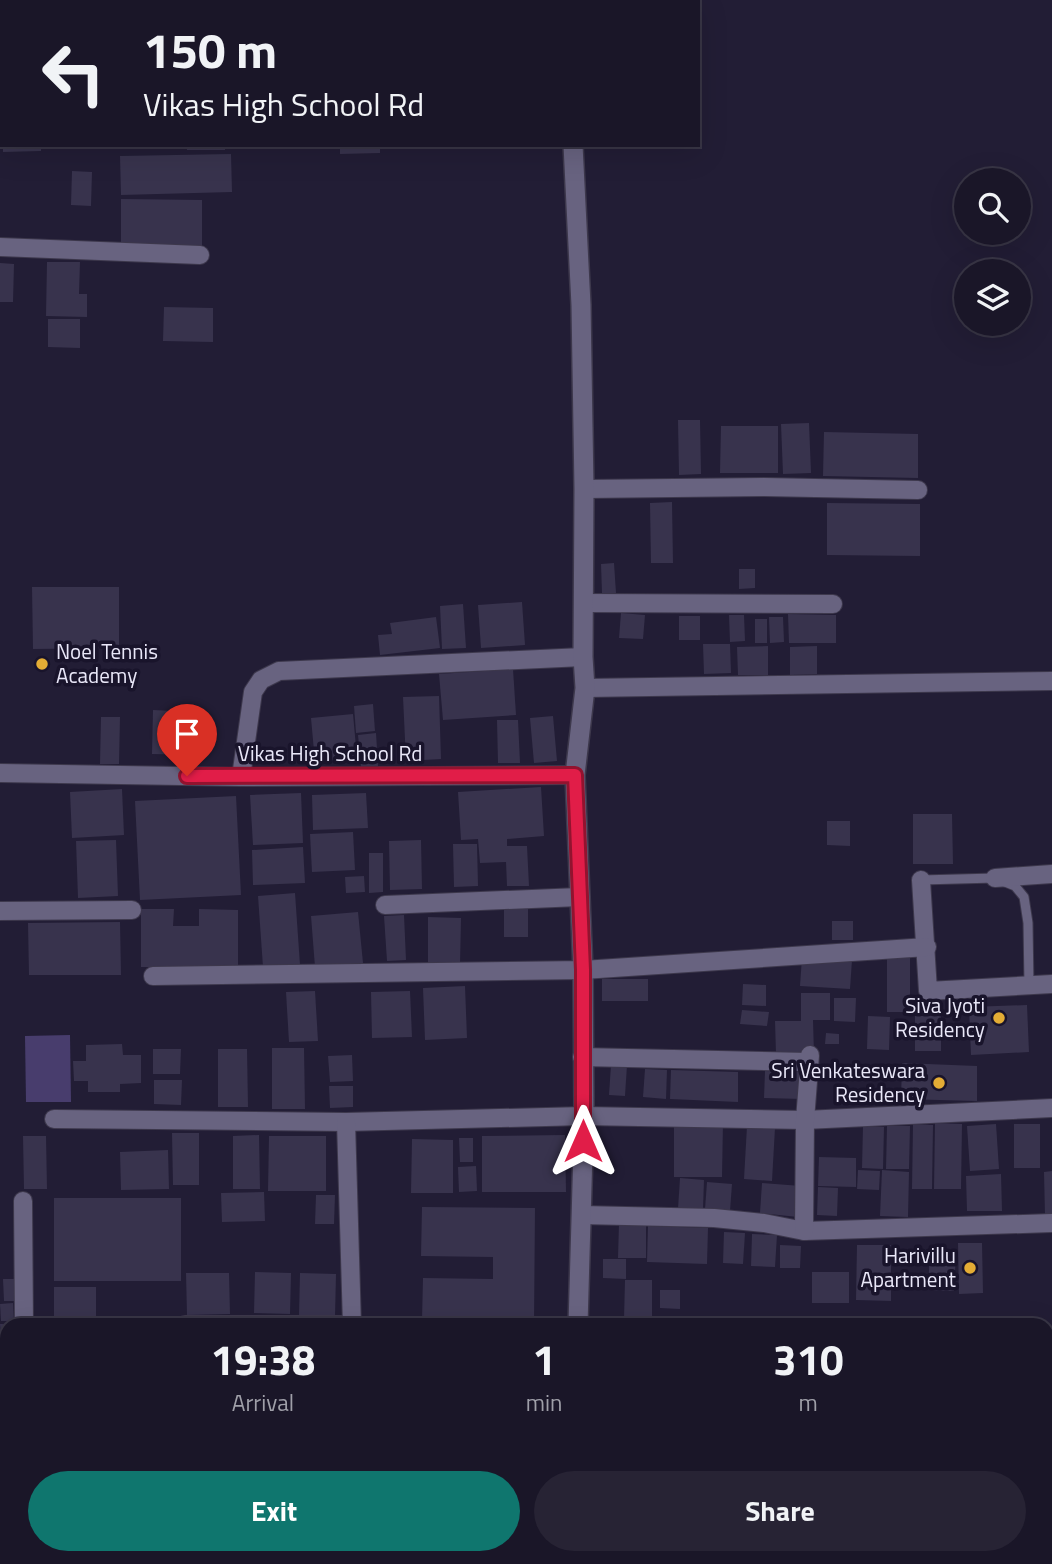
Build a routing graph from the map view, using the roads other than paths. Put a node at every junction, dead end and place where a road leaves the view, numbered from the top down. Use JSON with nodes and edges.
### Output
{"nodes":[{"id":1,"x":573,"y":147,"type":"edge"},
{"id":2,"x":0,"y":247,"type":"edge"},
{"id":3,"x":201,"y":255,"type":"dead end"},
{"id":4,"x":584,"y":489,"type":"junction"},
{"id":5,"x":918,"y":490,"type":"dead end"},
{"id":6,"x":583,"y":603,"type":"junction"},
{"id":7,"x":833,"y":604,"type":"dead end"},
{"id":8,"x":583,"y":657,"type":"junction"},
{"id":9,"x":1052,"y":681,"type":"edge"},
{"id":10,"x":585,"y":688,"type":"junction"},
{"id":11,"x":0,"y":772,"type":"edge"},
{"id":12,"x":575,"y":775,"type":"junction"},
{"id":13,"x":241,"y":777,"type":"junction"},
{"id":14,"x":1052,"y":874,"type":"edge"},
{"id":15,"x":995,"y":878,"type":"junction"},
{"id":16,"x":921,"y":880,"type":"joint"},
{"id":17,"x":579,"y":897,"type":"junction"},
{"id":18,"x":385,"y":905,"type":"dead end"},
{"id":19,"x":132,"y":910,"type":"dead end"},
{"id":20,"x":0,"y":911,"type":"edge"},
{"id":21,"x":927,"y":947,"type":"junction"},
{"id":22,"x":583,"y":970,"type":"junction"},
{"id":23,"x":153,"y":976,"type":"dead end"},
{"id":24,"x":1052,"y":985,"type":"edge"},
{"id":25,"x":1029,"y":986,"type":"junction"},
{"id":26,"x":582,"y":1057,"type":"junction"},
{"id":27,"x":1052,"y":1108,"type":"edge"},
{"id":28,"x":584,"y":1116,"type":"junction"},
{"id":29,"x":54,"y":1119,"type":"dead end"},
{"id":30,"x":805,"y":1120,"type":"junction"},
{"id":31,"x":346,"y":1122,"type":"junction"},
{"id":32,"x":23,"y":1201,"type":"dead end"},
{"id":33,"x":582,"y":1214,"type":"junction"},
{"id":34,"x":1052,"y":1223,"type":"edge"},
{"id":35,"x":804,"y":1231,"type":"junction"},
{"id":36,"x":24,"y":1318,"type":"edge"},
{"id":37,"x":352,"y":1318,"type":"edge"},
{"id":38,"x":578,"y":1318,"type":"edge"}],
"edges":[{"from":1,"to":4,"type":"street"},
{"from":2,"to":3,"type":"street"},
{"from":4,"to":5,"type":"street"},
{"from":4,"to":6,"type":"street"},
{"from":6,"to":7,"type":"street"},
{"from":6,"to":8,"type":"street"},
{"from":8,"to":10,"type":"street"},
{"from":8,"to":13,"type":"street"},
{"from":9,"to":10,"type":"street"},
{"from":10,"to":12,"type":"street"},
{"from":11,"to":13,"type":"street","name":"Vikas High School Rd"},
{"from":12,"to":13,"type":"street","name":"Vikas High School Rd"},
{"from":12,"to":17,"type":"street"},
{"from":14,"to":15,"type":"street"},
{"from":15,"to":16,"type":"lane"},
{"from":15,"to":25,"type":"lane"},
{"from":16,"to":21,"type":"street"},
{"from":17,"to":18,"type":"street"},
{"from":17,"to":22,"type":"street"},
{"from":19,"to":20,"type":"street"},
{"from":21,"to":22,"type":"street"},
{"from":21,"to":25,"type":"street"},
{"from":22,"to":23,"type":"street"},
{"from":22,"to":26,"type":"street"},
{"from":24,"to":25,"type":"street"},
{"from":26,"to":28,"type":"street"},
{"from":26,"to":30,"type":"street"},
{"from":27,"to":30,"type":"street"},
{"from":28,"to":30,"type":"street"},
{"from":28,"to":31,"type":"street"},
{"from":28,"to":33,"type":"street"},
{"from":29,"to":31,"type":"street"},
{"from":30,"to":35,"type":"street"},
{"from":31,"to":37,"type":"street"},
{"from":32,"to":36,"type":"street"},
{"from":33,"to":35,"type":"street"},
{"from":33,"to":38,"type":"street"},
{"from":34,"to":35,"type":"street"}]}
